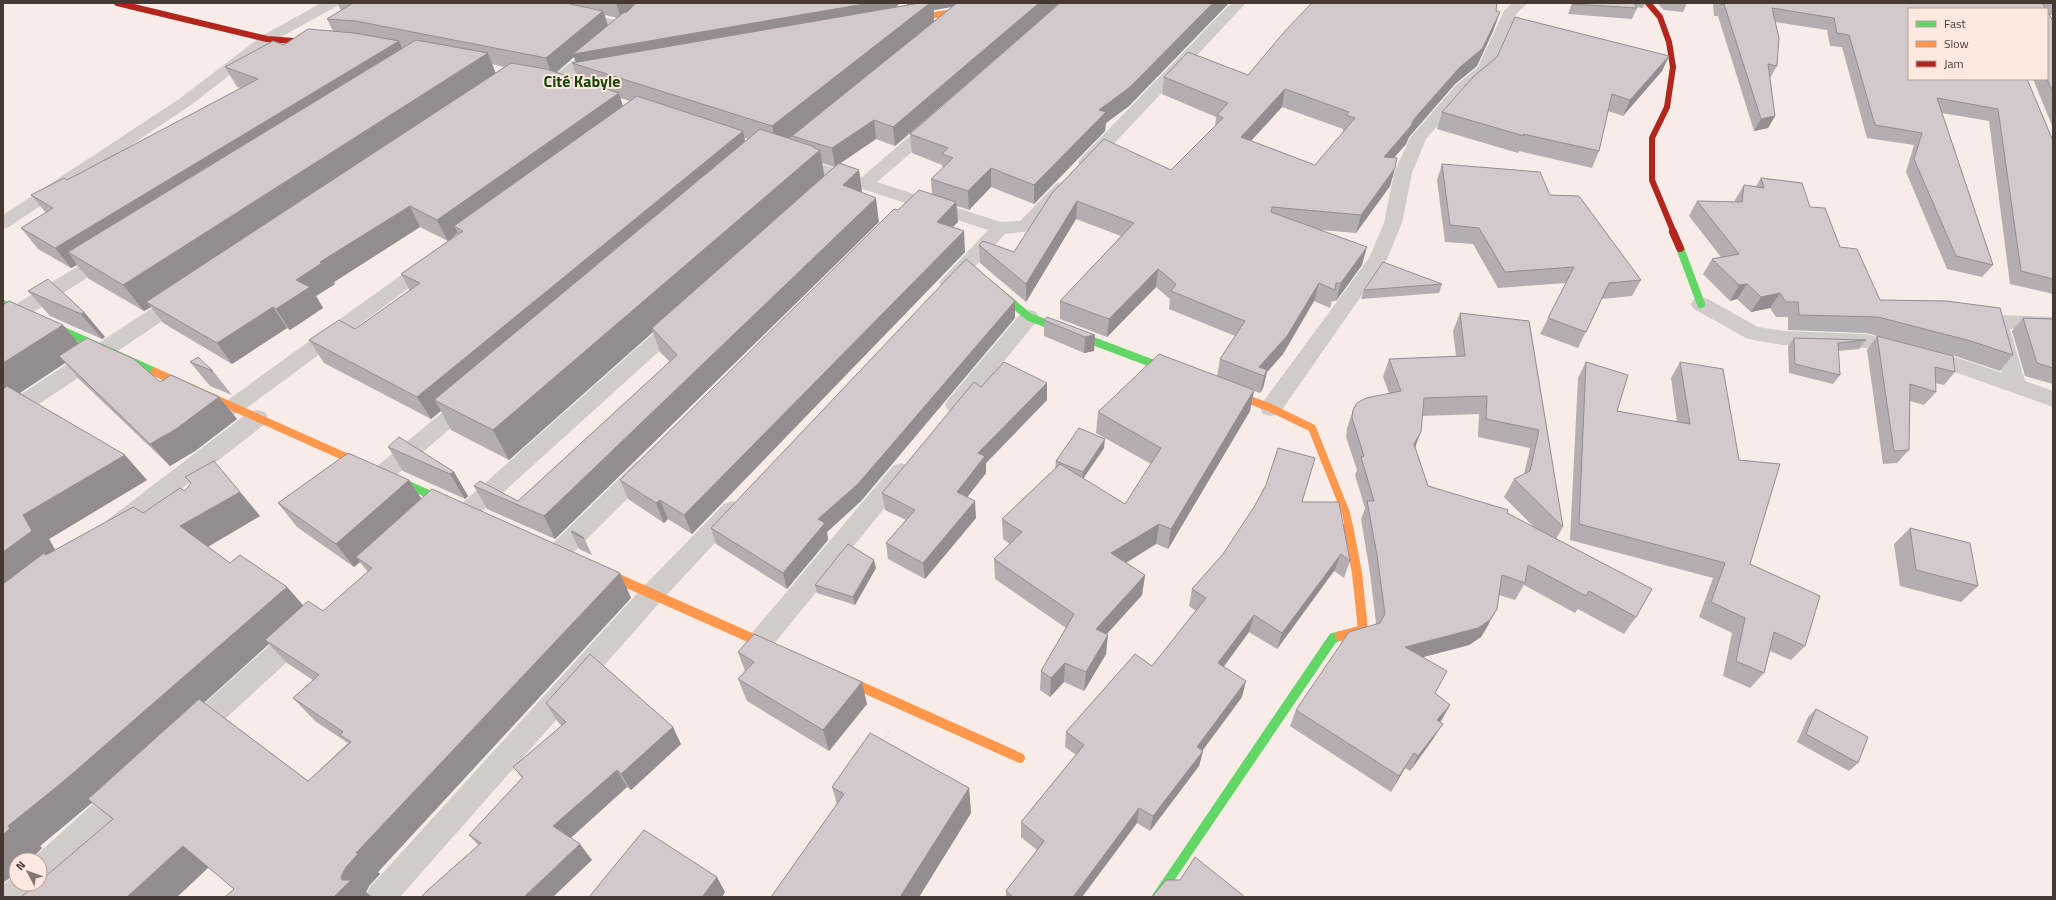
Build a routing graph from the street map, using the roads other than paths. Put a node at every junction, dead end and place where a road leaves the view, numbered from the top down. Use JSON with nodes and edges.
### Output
{"nodes":[{"id":1,"x":117,"y":3,"type":"edge"},
{"id":2,"x":332,"y":3,"type":"edge"},
{"id":3,"x":910,"y":3,"type":"edge"},
{"id":4,"x":1009,"y":3,"type":"edge"},
{"id":5,"x":1239,"y":3,"type":"edge"},
{"id":6,"x":1521,"y":3,"type":"edge"},
{"id":7,"x":1648,"y":3,"type":"edge"},
{"id":8,"x":959,"y":11,"type":"junction"},
{"id":9,"x":564,"y":14,"type":"edge"},
{"id":10,"x":894,"y":22,"type":"joint"},
{"id":11,"x":934,"y":31,"type":"edge"},
{"id":12,"x":267,"y":39,"type":"junction"},
{"id":13,"x":334,"y":44,"type":"edge"},
{"id":14,"x":562,"y":84,"type":"edge"},
{"id":15,"x":948,"y":111,"type":"edge"},
{"id":16,"x":792,"y":146,"type":"edge"},
{"id":17,"x":842,"y":176,"type":"junction"},
{"id":18,"x":866,"y":183,"type":"junction"},
{"id":19,"x":824,"y":192,"type":"edge"},
{"id":20,"x":914,"y":199,"type":"junction"},
{"id":21,"x":897,"y":216,"type":"edge"},
{"id":22,"x":3,"y":223,"type":"edge"},
{"id":23,"x":1000,"y":228,"type":"junction"},
{"id":24,"x":121,"y":248,"type":"edge"},
{"id":25,"x":446,"y":252,"type":"edge"},
{"id":26,"x":974,"y":270,"type":"junction"},
{"id":27,"x":197,"y":288,"type":"edge"},
{"id":28,"x":934,"y":298,"type":"edge"},
{"id":29,"x":3,"y":304,"type":"edge"},
{"id":30,"x":1701,"y":304,"type":"joint"},
{"id":31,"x":693,"y":309,"type":"edge"},
{"id":32,"x":20,"y":311,"type":"junction"},
{"id":33,"x":1030,"y":317,"type":"junction"},
{"id":34,"x":2053,"y":324,"type":"edge"},
{"id":35,"x":104,"y":349,"type":"junction"},
{"id":36,"x":1190,"y":378,"type":"edge"},
{"id":37,"x":1212,"y":386,"type":"edge"},
{"id":38,"x":2016,"y":386,"type":"junction"},
{"id":39,"x":480,"y":392,"type":"edge"},
{"id":40,"x":2053,"y":398,"type":"edge"},
{"id":41,"x":233,"y":407,"type":"junction"},
{"id":42,"x":1271,"y":408,"type":"junction"},
{"id":43,"x":3,"y":417,"type":"edge"},
{"id":44,"x":257,"y":418,"type":"junction"},
{"id":45,"x":943,"y":421,"type":"edge"},
{"id":46,"x":655,"y":457,"type":"edge"},
{"id":47,"x":913,"y":458,"type":"edge"},
{"id":48,"x":383,"y":474,"type":"junction"},
{"id":49,"x":744,"y":497,"type":"edge"},
{"id":50,"x":454,"y":511,"type":"joint"},
{"id":51,"x":96,"y":541,"type":"edge"},
{"id":52,"x":559,"y":552,"type":"edge"},
{"id":53,"x":588,"y":565,"type":"edge"},
{"id":54,"x":652,"y":594,"type":"junction"},
{"id":55,"x":316,"y":619,"type":"edge"},
{"id":56,"x":760,"y":642,"type":"junction"},
{"id":57,"x":789,"y":655,"type":"edge"},
{"id":58,"x":826,"y":671,"type":"edge"},
{"id":59,"x":175,"y":748,"type":"edge"},
{"id":60,"x":1020,"y":758,"type":"dead end"},
{"id":61,"x":146,"y":775,"type":"edge"},
{"id":62,"x":48,"y":864,"type":"edge"},
{"id":63,"x":380,"y":897,"type":"edge"},
{"id":64,"x":1156,"y":897,"type":"edge"}],
"edges":[{"from":1,"to":12,"type":"street"},
{"from":2,"to":12,"type":"street"},
{"from":3,"to":10,"type":"street"},
{"from":4,"to":8,"type":"street"},
{"from":5,"to":23,"type":"street"},
{"from":6,"to":42,"type":"street"},
{"from":7,"to":30,"type":"street"},
{"from":8,"to":10,"type":"street"},
{"from":8,"to":11,"type":"street"},
{"from":9,"to":14,"type":"street"},
{"from":12,"to":13,"type":"street"},
{"from":12,"to":22,"type":"street"},
{"from":15,"to":18,"type":"street"},
{"from":16,"to":17,"type":"street"},
{"from":17,"to":18,"type":"street"},
{"from":17,"to":19,"type":"street"},
{"from":18,"to":20,"type":"street"},
{"from":20,"to":21,"type":"street"},
{"from":20,"to":23,"type":"street"},
{"from":23,"to":26,"type":"street"},
{"from":24,"to":32,"type":"street"},
{"from":25,"to":41,"type":"street"},
{"from":26,"to":28,"type":"street"},
{"from":26,"to":33,"type":"street"},
{"from":27,"to":35,"type":"street"},
{"from":29,"to":32,"type":"street"},
{"from":30,"to":38,"type":"street"},
{"from":31,"to":50,"type":"street"},
{"from":32,"to":35,"type":"street"},
{"from":33,"to":36,"type":"street"},
{"from":33,"to":45,"type":"street"},
{"from":34,"to":38,"type":"street"},
{"from":35,"to":41,"type":"street"},
{"from":35,"to":43,"type":"street"},
{"from":37,"to":42,"type":"street"},
{"from":38,"to":40,"type":"street"},
{"from":39,"to":48,"type":"street"},
{"from":41,"to":44,"type":"street"},
{"from":42,"to":64,"type":"street"},
{"from":44,"to":48,"type":"street"},
{"from":44,"to":51,"type":"street"},
{"from":46,"to":52,"type":"street"},
{"from":47,"to":56,"type":"street"},
{"from":48,"to":50,"type":"street"},
{"from":49,"to":54,"type":"street"},
{"from":53,"to":54,"type":"street"},
{"from":54,"to":56,"type":"street"},
{"from":54,"to":63,"type":"street"},
{"from":55,"to":59,"type":"street"},
{"from":56,"to":57,"type":"street"},
{"from":58,"to":60,"type":"street"},
{"from":61,"to":62,"type":"street"}]}
